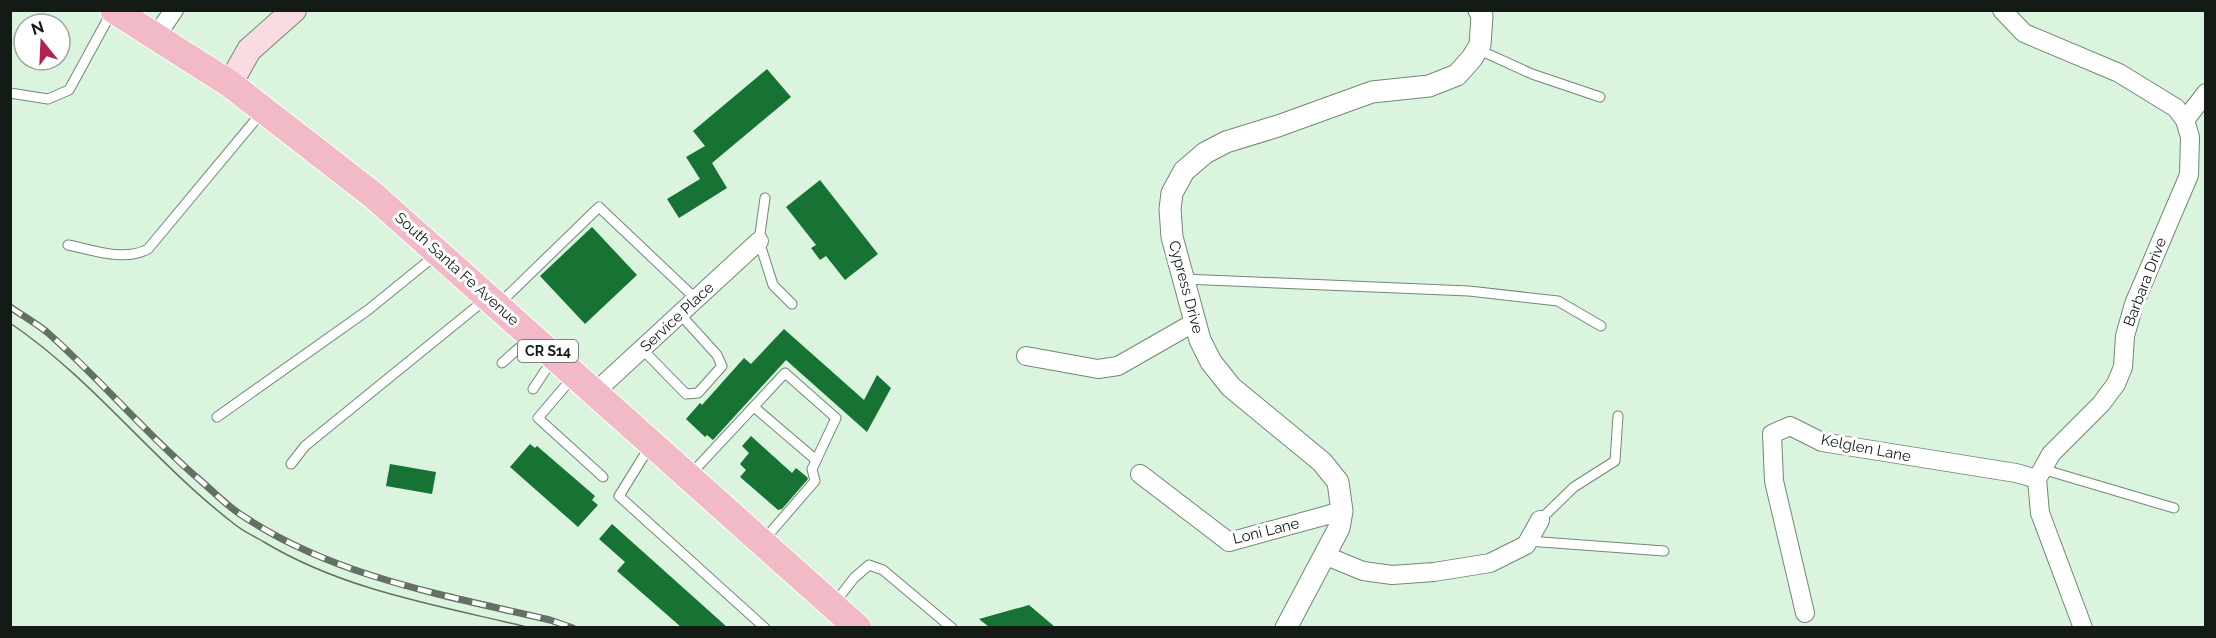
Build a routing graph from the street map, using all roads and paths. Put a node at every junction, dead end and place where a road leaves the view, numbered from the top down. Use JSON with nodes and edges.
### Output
{"nodes":[{"id":1,"x":113,"y":10,"type":"edge"},
{"id":2,"x":174,"y":10,"type":"edge"},
{"id":3,"x":294,"y":10,"type":"edge"},
{"id":4,"x":1479,"y":10,"type":"edge"},
{"id":5,"x":2002,"y":10,"type":"edge"},
{"id":6,"x":156,"y":36,"type":"junction"},
{"id":7,"x":1477,"y":49,"type":"junction"},
{"id":8,"x":230,"y":84,"type":"junction"},
{"id":9,"x":10,"y":93,"type":"edge"},
{"id":10,"x":2205,"y":93,"type":"edge"},
{"id":11,"x":1600,"y":97,"type":"dead end"},
{"id":12,"x":263,"y":110,"type":"junction"},
{"id":13,"x":2185,"y":120,"type":"junction"},
{"id":14,"x":765,"y":198,"type":"dead end"},
{"id":15,"x":759,"y":241,"type":"junction"},
{"id":16,"x":68,"y":245,"type":"dead end"},
{"id":17,"x":439,"y":253,"type":"junction"},
{"id":18,"x":1184,"y":279,"type":"junction"},
{"id":19,"x":696,"y":299,"type":"junction"},
{"id":20,"x":493,"y":302,"type":"junction"},
{"id":21,"x":792,"y":304,"type":"dead end"},
{"id":22,"x":680,"y":314,"type":"junction"},
{"id":23,"x":1195,"y":322,"type":"junction"},
{"id":24,"x":1601,"y":326,"type":"dead end"},
{"id":25,"x":531,"y":336,"type":"junction"},
{"id":26,"x":642,"y":349,"type":"junction"},
{"id":27,"x":1026,"y":356,"type":"dead end"},
{"id":28,"x":555,"y":357,"type":"junction"},
{"id":29,"x":502,"y":363,"type":"dead end"},
{"id":30,"x":585,"y":384,"type":"junction"},
{"id":31,"x":533,"y":388,"type":"dead end"},
{"id":32,"x":754,"y":408,"type":"junction"},
{"id":33,"x":1618,"y":416,"type":"dead end"},
{"id":34,"x":217,"y":417,"type":"dead end"},
{"id":35,"x":651,"y":444,"type":"junction"},
{"id":36,"x":816,"y":460,"type":"junction"},
{"id":37,"x":291,"y":464,"type":"dead end"},
{"id":38,"x":1140,"y":474,"type":"dead end"},
{"id":39,"x":2040,"y":474,"type":"junction"},
{"id":40,"x":603,"y":477,"type":"dead end"},
{"id":41,"x":689,"y":477,"type":"junction"},
{"id":42,"x":2174,"y":508,"type":"dead end"},
{"id":43,"x":1342,"y":511,"type":"junction"},
{"id":44,"x":1540,"y":520,"type":"joint"},
{"id":45,"x":1528,"y":541,"type":"junction"},
{"id":46,"x":762,"y":542,"type":"junction"},
{"id":47,"x":1664,"y":551,"type":"dead end"},
{"id":48,"x":1324,"y":555,"type":"junction"},
{"id":49,"x":833,"y":605,"type":"junction"},
{"id":50,"x":1805,"y":613,"type":"dead end"},
{"id":51,"x":765,"y":627,"type":"edge"},
{"id":52,"x":858,"y":627,"type":"edge"},
{"id":53,"x":952,"y":627,"type":"edge"},
{"id":54,"x":1286,"y":627,"type":"edge"},
{"id":55,"x":2083,"y":627,"type":"edge"}],
"edges":[{"from":1,"to":6,"type":"main road","name":"South Santa Fe Avenue","number":"CR S14"},
{"from":1,"to":9,"type":"lane"},
{"from":2,"to":6,"type":"street"},
{"from":3,"to":8,"type":"main road"},
{"from":4,"to":7,"type":"street","name":"Cypress Drive"},
{"from":5,"to":13,"type":"street"},
{"from":6,"to":8,"type":"main road","name":"South Santa Fe Avenue","number":"CR S14"},
{"from":7,"to":11,"type":"lane"},
{"from":7,"to":18,"type":"street","name":"Cypress Drive"},
{"from":8,"to":12,"type":"main road","name":"South Santa Fe Avenue","number":"CR S14"},
{"from":10,"to":13,"type":"street"},
{"from":12,"to":16,"type":"lane"},
{"from":12,"to":17,"type":"main road","name":"South Santa Fe Avenue","number":"CR S14"},
{"from":13,"to":39,"type":"street","name":"Barbara Drive"},
{"from":14,"to":15,"type":"lane"},
{"from":15,"to":19,"type":"street","name":"Service Place"},
{"from":15,"to":21,"type":"lane"},
{"from":17,"to":20,"type":"main road","name":"South Santa Fe Avenue","number":"CR S14"},
{"from":17,"to":34,"type":"lane"},
{"from":18,"to":23,"type":"street","name":"Cypress Drive"},
{"from":18,"to":24,"type":"lane"},
{"from":19,"to":20,"type":"lane"},
{"from":19,"to":22,"type":"street","name":"Service Place"},
{"from":20,"to":25,"type":"main road","name":"South Santa Fe Avenue","number":"CR S14"},
{"from":20,"to":37,"type":"lane"},
{"from":22,"to":26,"type":"street","name":"Service Place"},
{"from":22,"to":26,"type":"lane"},
{"from":23,"to":27,"type":"street"},
{"from":23,"to":43,"type":"street","name":"Cypress Drive"},
{"from":25,"to":28,"type":"main road","name":"South Santa Fe Avenue","number":"CR S14"},
{"from":25,"to":29,"type":"lane"},
{"from":26,"to":30,"type":"street","name":"Service Place"},
{"from":28,"to":30,"type":"main road","name":"South Santa Fe Avenue","number":"CR S14"},
{"from":28,"to":31,"type":"lane"},
{"from":30,"to":35,"type":"main road","name":"South Santa Fe Avenue","number":"CR S14"},
{"from":30,"to":40,"type":"lane"},
{"from":32,"to":36,"type":"lane"},
{"from":32,"to":36,"type":"lane"},
{"from":32,"to":41,"type":"lane"},
{"from":33,"to":44,"type":"lane"},
{"from":35,"to":41,"type":"main road","name":"South Santa Fe Avenue","number":"CR S14"},
{"from":35,"to":51,"type":"lane"},
{"from":36,"to":46,"type":"lane"},
{"from":38,"to":43,"type":"street","name":"Loni Lane"},
{"from":39,"to":42,"type":"lane"},
{"from":39,"to":50,"type":"street","name":"Kelglen Lane"},
{"from":39,"to":55,"type":"street"},
{"from":41,"to":46,"type":"main road","name":"South Santa Fe Avenue","number":"CR S14"},
{"from":43,"to":48,"type":"street","name":"Cypress Drive"},
{"from":44,"to":45,"type":"street"},
{"from":45,"to":47,"type":"lane"},
{"from":45,"to":48,"type":"street"},
{"from":46,"to":49,"type":"main road","name":"South Santa Fe Avenue","number":"CR S14"},
{"from":48,"to":54,"type":"street","name":"Cypress Drive"},
{"from":49,"to":52,"type":"main road","name":"South Santa Fe Avenue","number":"CR S14"},
{"from":49,"to":53,"type":"lane"}]}
